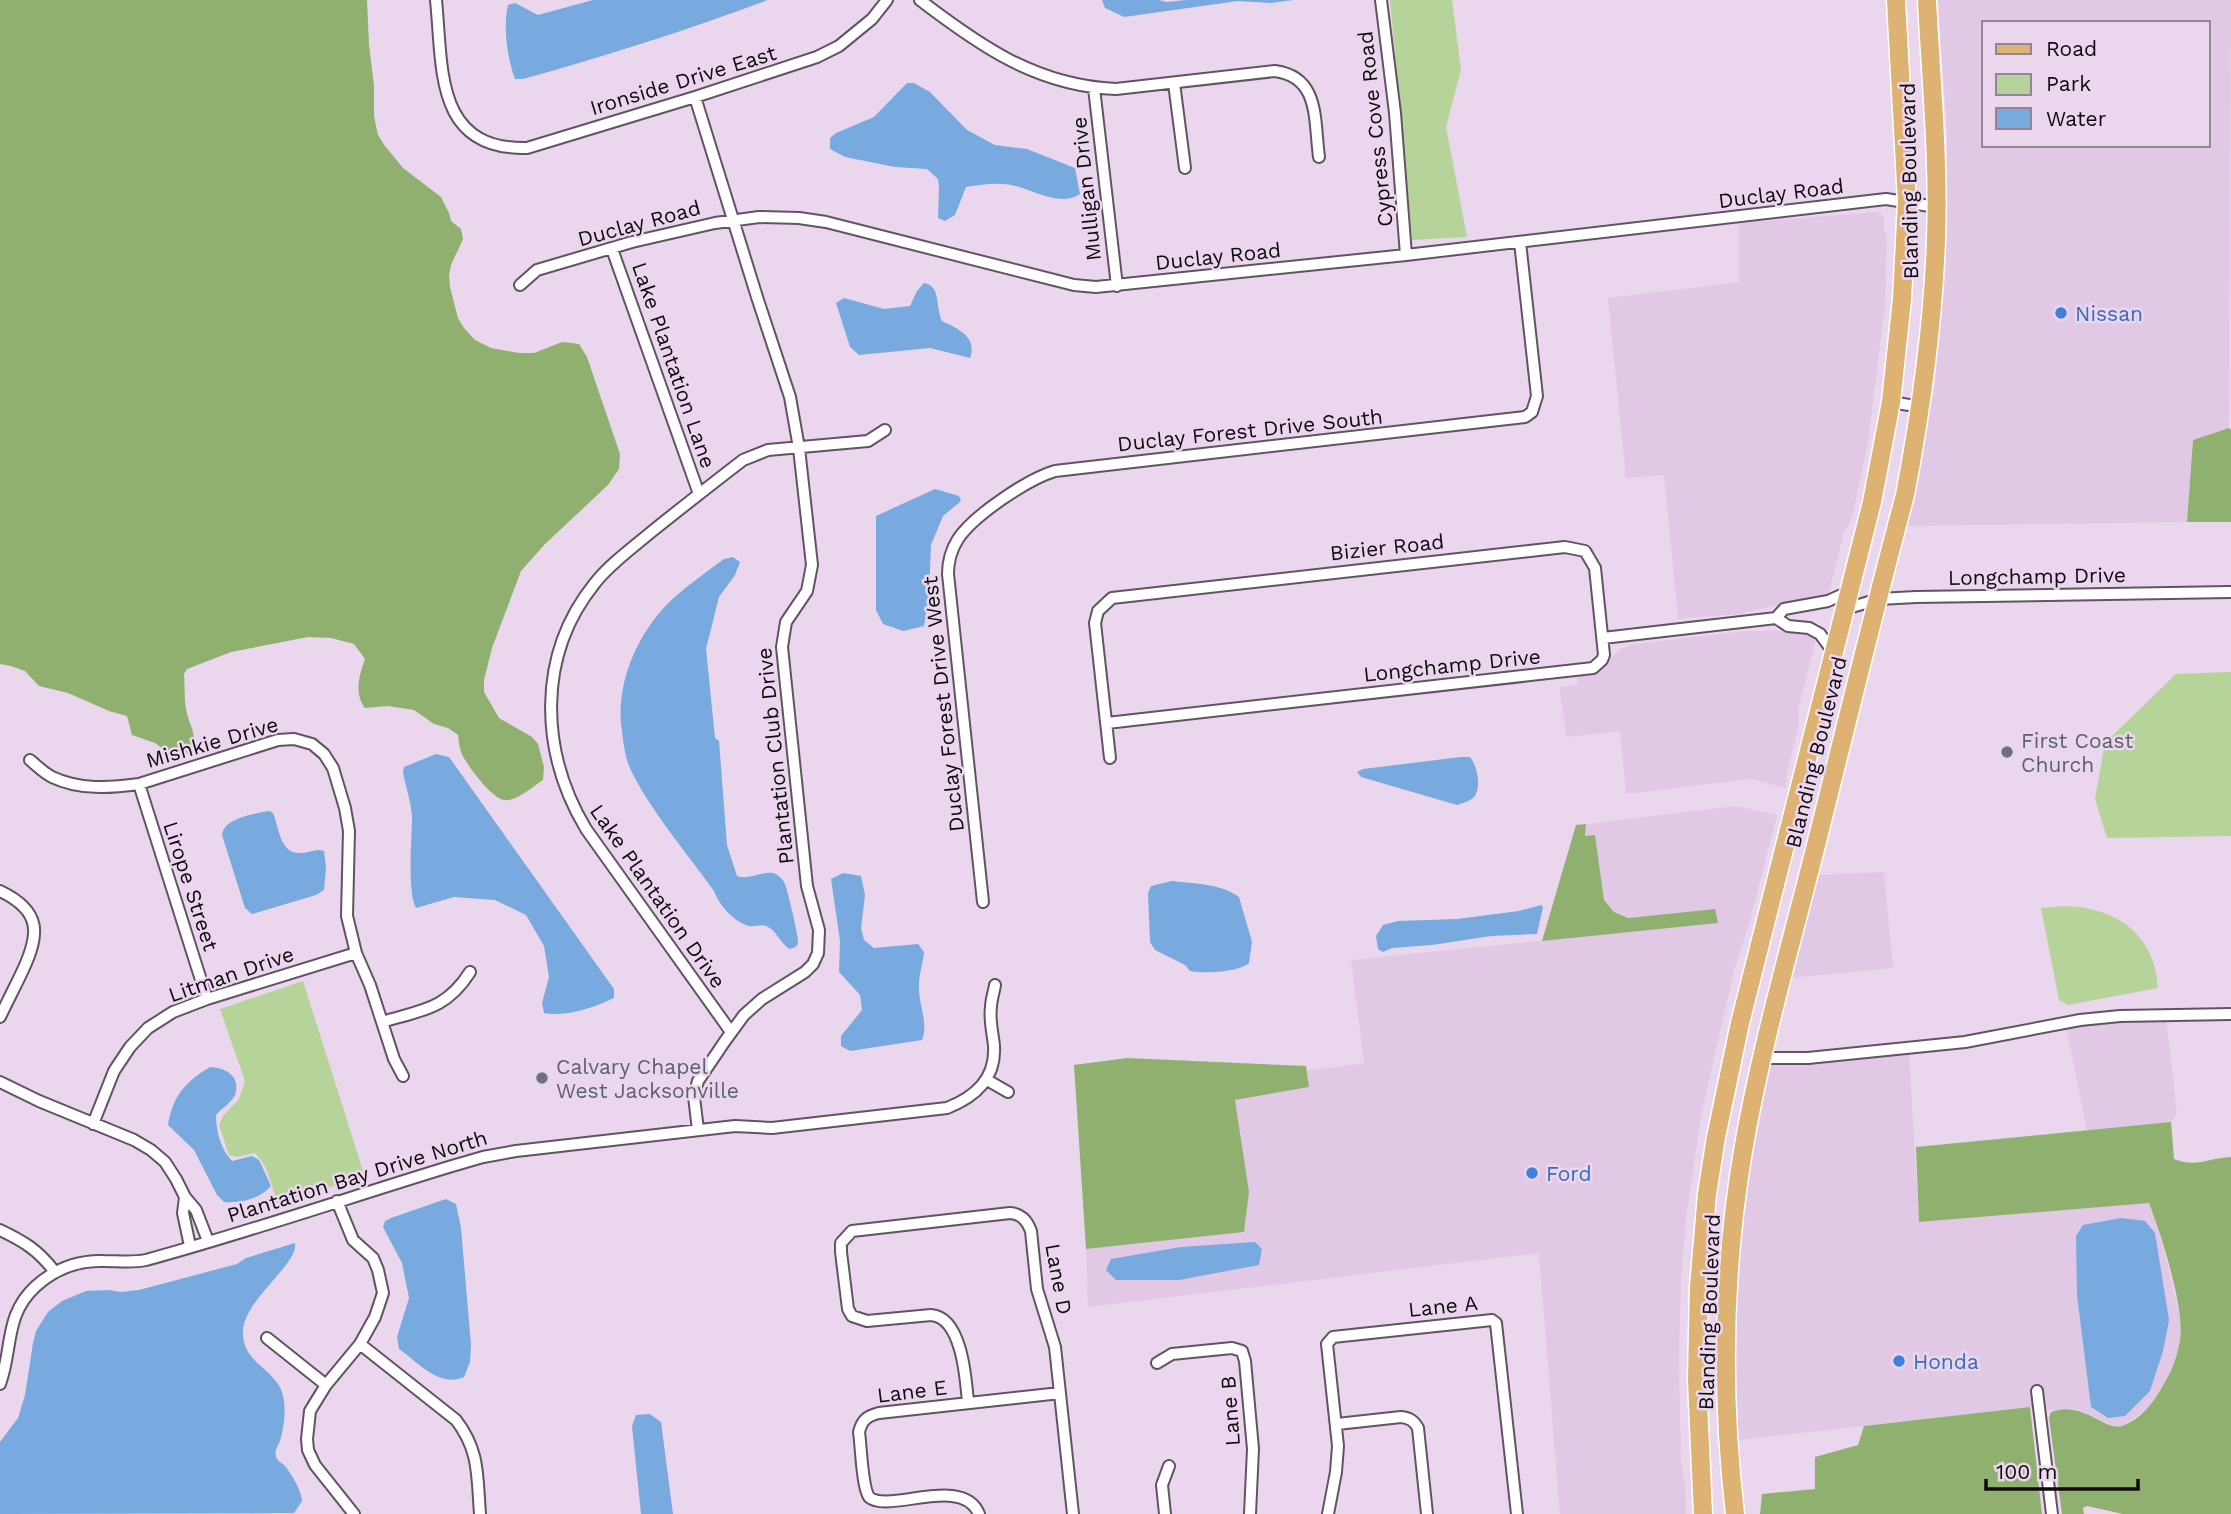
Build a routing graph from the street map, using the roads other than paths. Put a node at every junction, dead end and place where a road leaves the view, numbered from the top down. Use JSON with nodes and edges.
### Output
{"nodes":[{"id":1,"x":436,"y":0,"type":"edge"},
{"id":2,"x":887,"y":0,"type":"edge"},
{"id":3,"x":920,"y":0,"type":"edge"},
{"id":4,"x":1381,"y":0,"type":"edge"},
{"id":5,"x":1896,"y":0,"type":"edge"},
{"id":6,"x":1927,"y":0,"type":"edge"},
{"id":7,"x":1174,"y":83,"type":"junction"},
{"id":8,"x":1094,"y":88,"type":"junction"},
{"id":9,"x":695,"y":97,"type":"junction"},
{"id":10,"x":1319,"y":157,"type":"dead end"},
{"id":11,"x":1185,"y":168,"type":"dead end"},
{"id":12,"x":1907,"y":202,"type":"junction"},
{"id":13,"x":1936,"y":207,"type":"junction"},
{"id":14,"x":733,"y":220,"type":"junction"},
{"id":15,"x":1520,"y":242,"type":"junction"},
{"id":16,"x":612,"y":249,"type":"junction"},
{"id":17,"x":1406,"y":255,"type":"junction"},
{"id":18,"x":520,"y":285,"type":"dead end"},
{"id":19,"x":1116,"y":286,"type":"junction"},
{"id":20,"x":1892,"y":402,"type":"junction"},
{"id":21,"x":1921,"y":407,"type":"junction"},
{"id":22,"x":885,"y":430,"type":"dead end"},
{"id":23,"x":799,"y":448,"type":"junction"},
{"id":24,"x":699,"y":494,"type":"junction"},
{"id":25,"x":982,"y":516,"type":"joint"},
{"id":26,"x":1850,"y":591,"type":"junction"},
{"id":27,"x":2231,"y":592,"type":"edge"},
{"id":28,"x":1879,"y":599,"type":"junction"},
{"id":29,"x":1845,"y":609,"type":"junction"},
{"id":30,"x":1776,"y":618,"type":"junction"},
{"id":31,"x":1603,"y":638,"type":"junction"},
{"id":32,"x":1835,"y":653,"type":"junction"},
{"id":33,"x":1107,"y":723,"type":"junction"},
{"id":34,"x":1110,"y":758,"type":"dead end"},
{"id":35,"x":30,"y":760,"type":"dead end"},
{"id":36,"x":139,"y":784,"type":"junction"},
{"id":37,"x":1778,"y":877,"type":"junction"},
{"id":38,"x":1806,"y":883,"type":"junction"},
{"id":39,"x":0,"y":891,"type":"edge"},
{"id":40,"x":983,"y":902,"type":"dead end"},
{"id":41,"x":356,"y":953,"type":"junction"},
{"id":42,"x":470,"y":972,"type":"dead end"},
{"id":43,"x":995,"y":985,"type":"dead end"},
{"id":44,"x":207,"y":999,"type":"junction"},
{"id":45,"x":2231,"y":1014,"type":"edge"},
{"id":46,"x":0,"y":1017,"type":"edge"},
{"id":47,"x":382,"y":1021,"type":"junction"},
{"id":48,"x":731,"y":1032,"type":"junction"},
{"id":49,"x":1763,"y":1058,"type":"junction"},
{"id":50,"x":403,"y":1076,"type":"dead end"},
{"id":51,"x":987,"y":1080,"type":"junction"},
{"id":52,"x":0,"y":1082,"type":"edge"},
{"id":53,"x":1008,"y":1092,"type":"dead end"},
{"id":54,"x":93,"y":1124,"type":"junction"},
{"id":55,"x":698,"y":1130,"type":"junction"},
{"id":56,"x":1715,"y":1145,"type":"junction"},
{"id":57,"x":1743,"y":1150,"type":"junction"},
{"id":58,"x":185,"y":1197,"type":"junction"},
{"id":59,"x":337,"y":1201,"type":"junction"},
{"id":60,"x":859,"y":1229,"type":"joint"},
{"id":61,"x":0,"y":1230,"type":"edge"},
{"id":62,"x":208,"y":1241,"type":"junction"},
{"id":63,"x":190,"y":1246,"type":"junction"},
{"id":64,"x":55,"y":1272,"type":"junction"},
{"id":65,"x":267,"y":1338,"type":"dead end"},
{"id":66,"x":360,"y":1344,"type":"junction"},
{"id":67,"x":1157,"y":1363,"type":"dead end"},
{"id":68,"x":0,"y":1384,"type":"edge"},
{"id":69,"x":326,"y":1385,"type":"junction"},
{"id":70,"x":2037,"y":1391,"type":"dead end"},
{"id":71,"x":1060,"y":1393,"type":"junction"},
{"id":72,"x":968,"y":1403,"type":"junction"},
{"id":73,"x":1727,"y":1418,"type":"junction"},
{"id":74,"x":1698,"y":1421,"type":"junction"},
{"id":75,"x":1337,"y":1424,"type":"junction"},
{"id":76,"x":1168,"y":1466,"type":"dead end"},
{"id":77,"x":354,"y":1514,"type":"edge"},
{"id":78,"x":480,"y":1514,"type":"edge"},
{"id":79,"x":979,"y":1514,"type":"edge"},
{"id":80,"x":1073,"y":1514,"type":"edge"},
{"id":81,"x":1165,"y":1514,"type":"edge"},
{"id":82,"x":1250,"y":1514,"type":"edge"},
{"id":83,"x":1328,"y":1514,"type":"edge"},
{"id":84,"x":1427,"y":1514,"type":"edge"},
{"id":85,"x":1517,"y":1514,"type":"edge"},
{"id":86,"x":1703,"y":1514,"type":"edge"},
{"id":87,"x":1735,"y":1514,"type":"edge"},
{"id":88,"x":2052,"y":1514,"type":"edge"}],
"edges":[{"from":1,"to":9,"type":"street","name":"Ironside Drive East"},
{"from":2,"to":9,"type":"street","name":"Ironside Drive East"},
{"from":3,"to":8,"type":"street"},
{"from":4,"to":17,"type":"street","name":"Cypress Cove Road"},
{"from":5,"to":12,"type":"main road","name":"Blanding Boulevard"},
{"from":6,"to":13,"type":"main road","name":"Blanding Boulevard"},
{"from":7,"to":8,"type":"street"},
{"from":7,"to":10,"type":"street"},
{"from":7,"to":11,"type":"street"},
{"from":8,"to":19,"type":"street","name":"Mulligan Drive"},
{"from":9,"to":14,"type":"street","name":"Plantation Club Drive"},
{"from":12,"to":13,"type":"street","name":"Duclay Road"},
{"from":12,"to":15,"type":"street","name":"Duclay Road"},
{"from":12,"to":20,"type":"main road","name":"Blanding Boulevard"},
{"from":13,"to":21,"type":"main road","name":"Blanding Boulevard"},
{"from":14,"to":16,"type":"street","name":"Duclay Road"},
{"from":14,"to":19,"type":"street","name":"Duclay Road"},
{"from":14,"to":23,"type":"street","name":"Plantation Club Drive"},
{"from":15,"to":17,"type":"street","name":"Duclay Road"},
{"from":15,"to":25,"type":"street","name":"Duclay Forest Drive South"},
{"from":16,"to":18,"type":"street","name":"Duclay Road"},
{"from":16,"to":24,"type":"street","name":"Lake Plantation Lane"},
{"from":17,"to":19,"type":"street","name":"Duclay Road"},
{"from":20,"to":21,"type":"street"},
{"from":20,"to":26,"type":"main road","name":"Blanding Boulevard"},
{"from":21,"to":28,"type":"main road","name":"Blanding Boulevard"},
{"from":22,"to":23,"type":"street","name":"Lake Plantation Drive"},
{"from":23,"to":24,"type":"street","name":"Lake Plantation Drive"},
{"from":23,"to":48,"type":"street","name":"Plantation Club Drive"},
{"from":24,"to":48,"type":"street","name":"Lake Plantation Drive"},
{"from":25,"to":40,"type":"street","name":"Duclay Forest Drive West"},
{"from":26,"to":29,"type":"main road","name":"Blanding Boulevard"},
{"from":26,"to":30,"type":"street"},
{"from":27,"to":28,"type":"street","name":"Longchamp Drive"},
{"from":28,"to":29,"type":"street","name":"Longchamp Drive"},
{"from":28,"to":38,"type":"main road","name":"Blanding Boulevard"},
{"from":29,"to":32,"type":"main road","name":"Blanding Boulevard"},
{"from":30,"to":31,"type":"street"},
{"from":30,"to":32,"type":"street"},
{"from":31,"to":33,"type":"street","name":"Longchamp Drive"},
{"from":31,"to":33,"type":"street","name":"Bizier Road"},
{"from":32,"to":37,"type":"main road","name":"Blanding Boulevard"},
{"from":33,"to":34,"type":"street"},
{"from":35,"to":36,"type":"street","name":"Mishkie Drive"},
{"from":36,"to":41,"type":"street","name":"Mishkie Drive"},
{"from":36,"to":44,"type":"street","name":"Lirope Street"},
{"from":37,"to":38,"type":"main road"},
{"from":37,"to":56,"type":"main road","name":"Blanding Boulevard"},
{"from":38,"to":49,"type":"main road","name":"Blanding Boulevard"},
{"from":39,"to":46,"type":"street"},
{"from":41,"to":44,"type":"street","name":"Litman Drive"},
{"from":41,"to":47,"type":"street","name":"Mishkie Drive"},
{"from":42,"to":47,"type":"street"},
{"from":43,"to":51,"type":"street"},
{"from":44,"to":54,"type":"street","name":"Litman Drive"},
{"from":45,"to":49,"type":"street"},
{"from":47,"to":50,"type":"street","name":"Mishkie Drive"},
{"from":48,"to":55,"type":"street","name":"Plantation Club Drive"},
{"from":49,"to":57,"type":"main road","name":"Blanding Boulevard"},
{"from":51,"to":53,"type":"street"},
{"from":51,"to":55,"type":"street","name":"Plantation Bay Drive North"},
{"from":52,"to":54,"type":"street"},
{"from":54,"to":58,"type":"street"},
{"from":55,"to":59,"type":"street","name":"Plantation Bay Drive North"},
{"from":56,"to":57,"type":"main road"},
{"from":56,"to":74,"type":"main road","name":"Blanding Boulevard"},
{"from":57,"to":73,"type":"main road","name":"Blanding Boulevard"},
{"from":58,"to":62,"type":"street"},
{"from":58,"to":63,"type":"street"},
{"from":59,"to":62,"type":"street","name":"Plantation Bay Drive North"},
{"from":59,"to":66,"type":"street"},
{"from":60,"to":71,"type":"street","name":"Lane D"},
{"from":60,"to":72,"type":"street","name":"Lane E"},
{"from":61,"to":64,"type":"street"},
{"from":62,"to":63,"type":"street","name":"Plantation Bay Drive North"},
{"from":63,"to":64,"type":"street","name":"Plantation Bay Drive North"},
{"from":64,"to":68,"type":"street"},
{"from":65,"to":69,"type":"street"},
{"from":66,"to":69,"type":"street"},
{"from":66,"to":78,"type":"street"},
{"from":67,"to":82,"type":"street","name":"Lane B"},
{"from":69,"to":77,"type":"street"},
{"from":70,"to":88,"type":"street"},
{"from":71,"to":72,"type":"street"},
{"from":71,"to":80,"type":"street","name":"Lane D"},
{"from":72,"to":79,"type":"street","name":"Lane E"},
{"from":73,"to":74,"type":"main road"},
{"from":73,"to":87,"type":"main road","name":"Blanding Boulevard"},
{"from":74,"to":86,"type":"main road","name":"Blanding Boulevard"},
{"from":75,"to":83,"type":"street"},
{"from":75,"to":84,"type":"street"},
{"from":75,"to":85,"type":"street","name":"Lane A"},
{"from":76,"to":81,"type":"street"}]}
